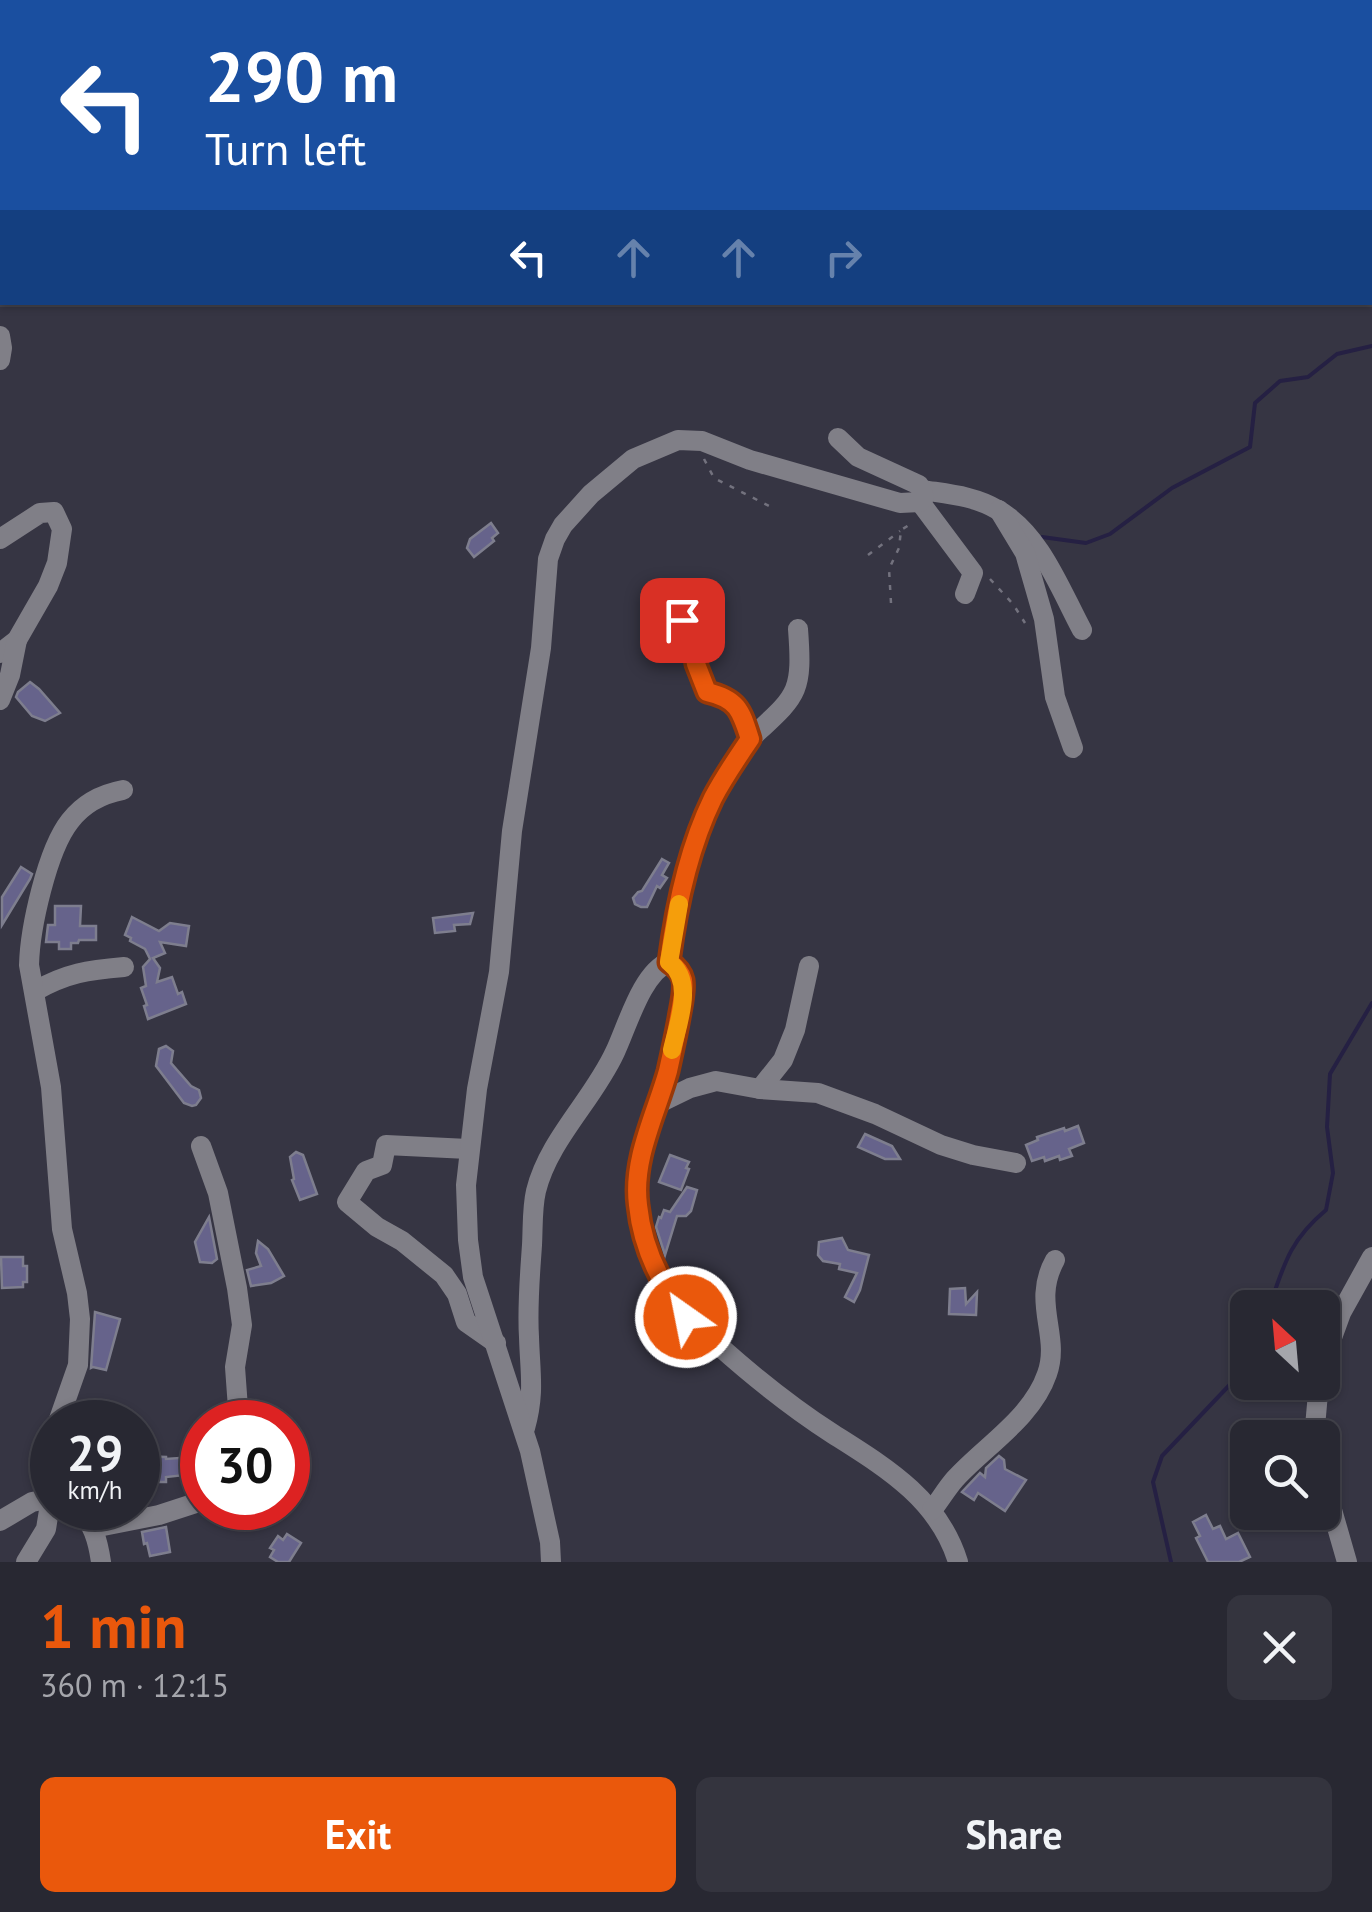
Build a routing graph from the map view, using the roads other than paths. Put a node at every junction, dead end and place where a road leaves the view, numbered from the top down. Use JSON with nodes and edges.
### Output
{"nodes":[{"id":1,"x":0,"y":336,"type":"edge"},
{"id":2,"x":0,"y":360,"type":"edge"},
{"id":3,"x":838,"y":438,"type":"dead end"},
{"id":4,"x":924,"y":502,"type":"junction"},
{"id":5,"x":999,"y":510,"type":"junction"},
{"id":6,"x":0,"y":539,"type":"edge"},
{"id":7,"x":965,"y":594,"type":"dead end"},
{"id":8,"x":682,"y":620,"type":"dead end"},
{"id":9,"x":798,"y":628,"type":"dead end"},
{"id":10,"x":1082,"y":630,"type":"dead end"},
{"id":11,"x":8,"y":647,"type":"edge"},
{"id":12,"x":0,"y":700,"type":"edge"},
{"id":13,"x":750,"y":739,"type":"junction"},
{"id":14,"x":1073,"y":748,"type":"dead end"},
{"id":15,"x":123,"y":790,"type":"dead end"},
{"id":16,"x":669,"y":962,"type":"junction"},
{"id":17,"x":809,"y":966,"type":"dead end"},
{"id":18,"x":124,"y":968,"type":"dead end"},
{"id":19,"x":34,"y":991,"type":"junction"},
{"id":20,"x":760,"y":1088,"type":"junction"},
{"id":21,"x":655,"y":1105,"type":"junction"},
{"id":22,"x":200,"y":1146,"type":"dead end"},
{"id":23,"x":468,"y":1150,"type":"junction"},
{"id":24,"x":1016,"y":1164,"type":"dead end"},
{"id":25,"x":1372,"y":1257,"type":"edge"},
{"id":26,"x":1055,"y":1260,"type":"dead end"},
{"id":27,"x":1340,"y":1316,"type":"edge"},
{"id":28,"x":496,"y":1343,"type":"junction"},
{"id":29,"x":66,"y":1400,"type":"edge"},
{"id":30,"x":237,"y":1400,"type":"edge"},
{"id":31,"x":524,"y":1430,"type":"junction"},
{"id":32,"x":30,"y":1503,"type":"edge"},
{"id":33,"x":932,"y":1510,"type":"junction"},
{"id":34,"x":0,"y":1521,"type":"edge"},
{"id":35,"x":45,"y":1530,"type":"edge"},
{"id":36,"x":93,"y":1530,"type":"edge"},
{"id":37,"x":1338,"y":1530,"type":"edge"},
{"id":38,"x":26,"y":1562,"type":"edge"},
{"id":39,"x":101,"y":1562,"type":"edge"},
{"id":40,"x":551,"y":1562,"type":"edge"},
{"id":41,"x":958,"y":1562,"type":"edge"},
{"id":42,"x":1347,"y":1562,"type":"edge"}],
"edges":[{"from":1,"to":2,"type":"street"},
{"from":3,"to":4,"type":"street"},
{"from":4,"to":5,"type":"street"},
{"from":4,"to":7,"type":"street"},
{"from":4,"to":23,"type":"street"},
{"from":5,"to":10,"type":"street"},
{"from":5,"to":14,"type":"street"},
{"from":6,"to":11,"type":"street"},
{"from":8,"to":13,"type":"street"},
{"from":9,"to":13,"type":"street"},
{"from":11,"to":12,"type":"street"},
{"from":13,"to":16,"type":"street"},
{"from":15,"to":19,"type":"street"},
{"from":16,"to":21,"type":"street"},
{"from":16,"to":31,"type":"street"},
{"from":17,"to":20,"type":"street"},
{"from":18,"to":19,"type":"street"},
{"from":19,"to":29,"type":"street"},
{"from":20,"to":21,"type":"street"},
{"from":20,"to":24,"type":"street"},
{"from":21,"to":33,"type":"street"},
{"from":22,"to":30,"type":"street"},
{"from":23,"to":28,"type":"street"},
{"from":23,"to":28,"type":"street"},
{"from":25,"to":27,"type":"street"},
{"from":26,"to":33,"type":"street"},
{"from":28,"to":31,"type":"street"},
{"from":31,"to":40,"type":"street"},
{"from":32,"to":34,"type":"street"},
{"from":33,"to":41,"type":"street"},
{"from":35,"to":38,"type":"street"},
{"from":36,"to":39,"type":"street"},
{"from":37,"to":42,"type":"street"}]}
